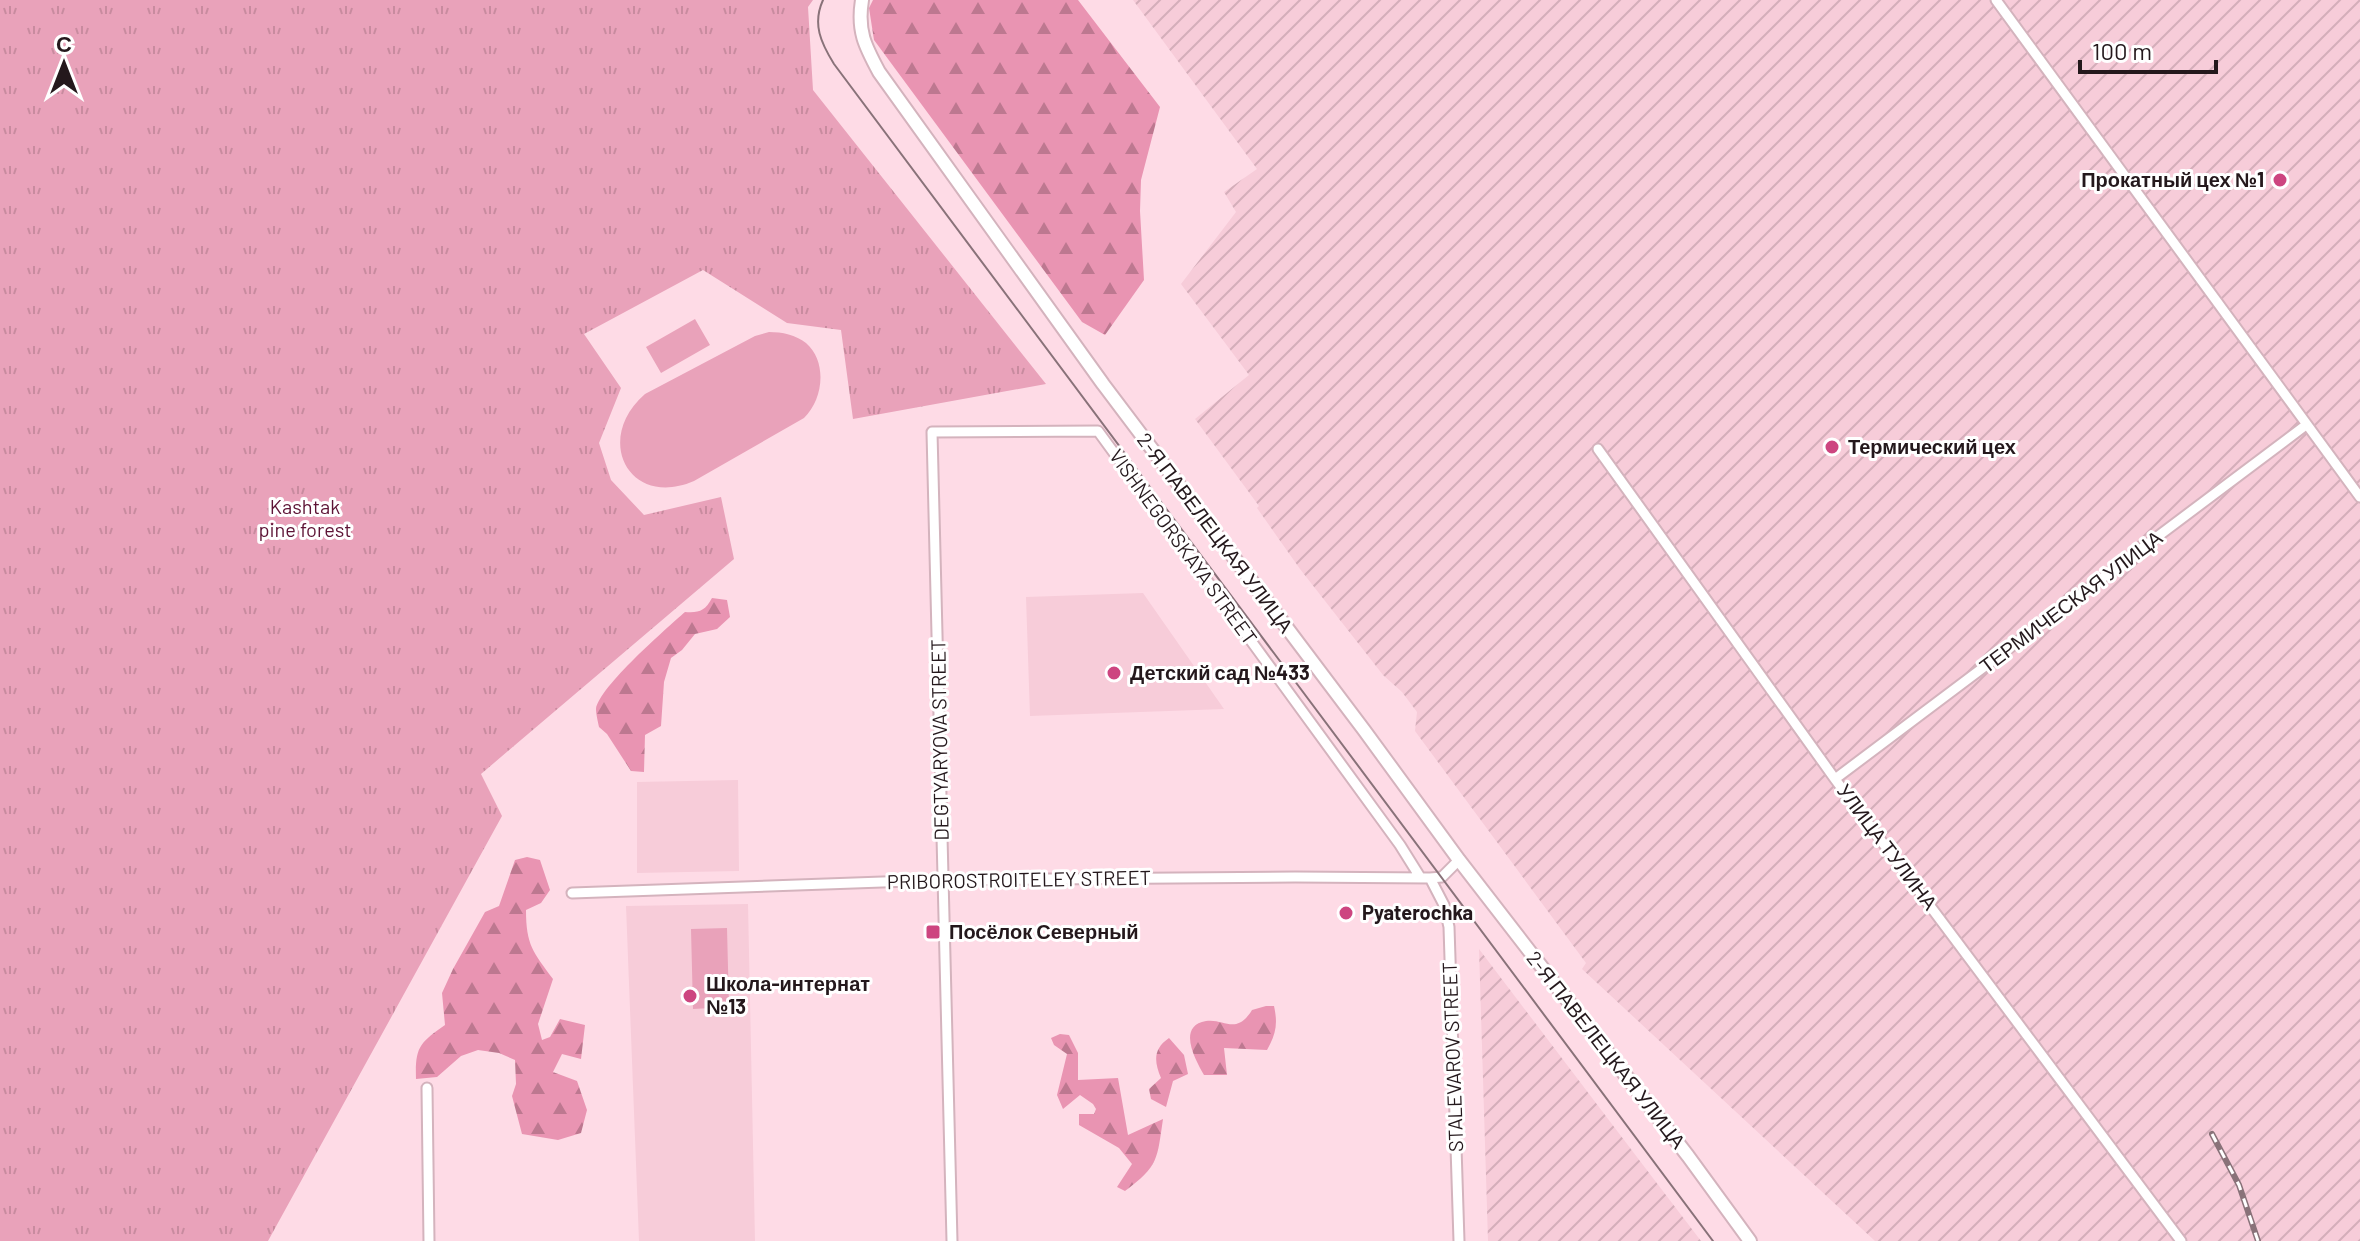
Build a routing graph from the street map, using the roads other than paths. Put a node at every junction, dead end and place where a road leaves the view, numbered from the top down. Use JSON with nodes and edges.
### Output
{"nodes":[{"id":1,"x":862,"y":0,"type":"edge"},
{"id":2,"x":1996,"y":0,"type":"edge"},
{"id":3,"x":2306,"y":425,"type":"junction"},
{"id":4,"x":932,"y":432,"type":"joint"},
{"id":5,"x":1598,"y":449,"type":"dead end"},
{"id":6,"x":2360,"y":497,"type":"edge"},
{"id":7,"x":1835,"y":779,"type":"junction"},
{"id":8,"x":1459,"y":860,"type":"junction"},
{"id":9,"x":1425,"y":877,"type":"junction"},
{"id":10,"x":943,"y":880,"type":"junction"},
{"id":11,"x":572,"y":893,"type":"dead end"},
{"id":12,"x":427,"y":1088,"type":"dead end"},
{"id":13,"x":429,"y":1241,"type":"edge"},
{"id":14,"x":952,"y":1241,"type":"edge"},
{"id":15,"x":1459,"y":1241,"type":"edge"},
{"id":16,"x":1750,"y":1241,"type":"edge"},
{"id":17,"x":2181,"y":1241,"type":"edge"}],
"edges":[{"from":1,"to":8,"type":"main road","name":"2-Я ПАВЕЛЕЦКАЯ УЛИЦА"},
{"from":2,"to":3,"type":"street"},
{"from":3,"to":6,"type":"street"},
{"from":3,"to":7,"type":"street","name":"ТЕРМИЧЕСКАЯ УЛИЦА"},
{"from":4,"to":9,"type":"street","name":"VISHNEGORSKAYA STREET"},
{"from":4,"to":10,"type":"street","name":"DEGTYARYOVA STREET"},
{"from":5,"to":7,"type":"street","name":"УЛИЦА ТУЛИНА"},
{"from":7,"to":17,"type":"street","name":"УЛИЦА ТУЛИНА"},
{"from":8,"to":9,"type":"street"},
{"from":8,"to":16,"type":"main road","name":"2-Я ПАВЕЛЕЦКАЯ УЛИЦА"},
{"from":9,"to":10,"type":"street","name":"PRIBOROSTROITELEY STREET"},
{"from":9,"to":15,"type":"street","name":"STALEVAROV STREET"},
{"from":10,"to":11,"type":"street","name":"PRIBOROSTROITELEY STREET"},
{"from":10,"to":14,"type":"street","name":"DEGTYARYOVA STREET"},
{"from":12,"to":13,"type":"street"}]}
